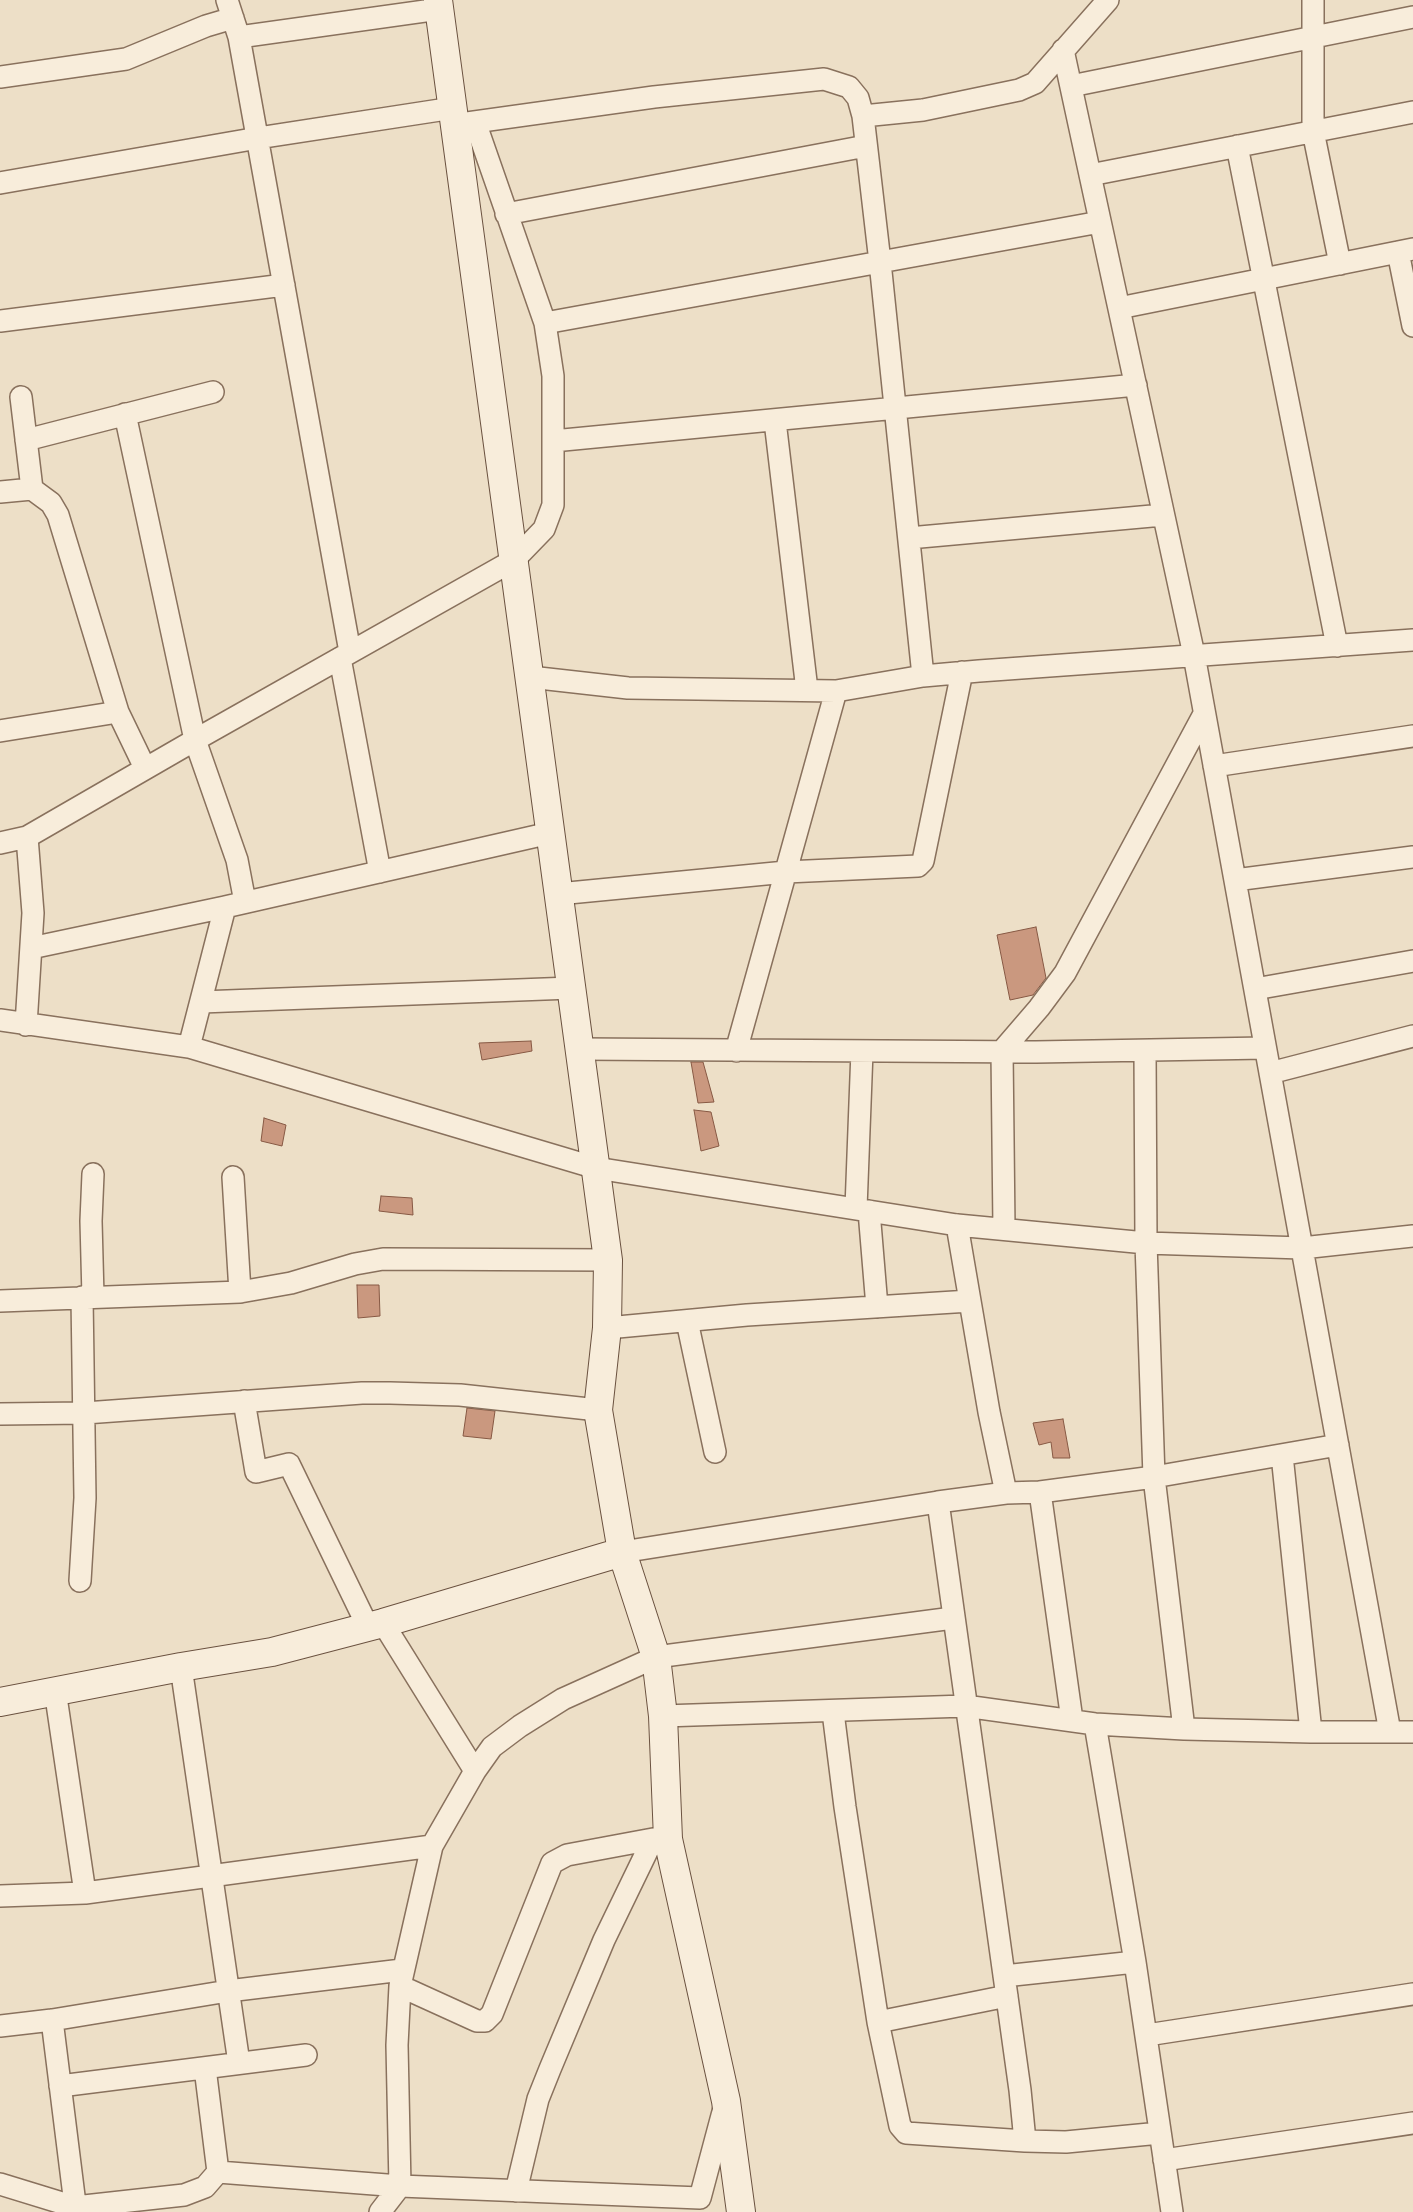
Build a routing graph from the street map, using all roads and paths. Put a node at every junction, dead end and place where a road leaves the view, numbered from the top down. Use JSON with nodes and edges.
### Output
{"nodes":[{"id":1,"x":1108,"y":0,"type":"edge"},
{"id":2,"x":1313,"y":0,"type":"edge"},
{"id":3,"x":439,"y":4,"type":"edge"},
{"id":4,"x":1413,"y":17,"type":"edge"},
{"id":5,"x":233,"y":18,"type":"edge"},
{"id":6,"x":1313,"y":37,"type":"junction"},
{"id":7,"x":1063,"y":50,"type":"junction"},
{"id":8,"x":0,"y":77,"type":"edge"},
{"id":9,"x":1071,"y":86,"type":"junction"},
{"id":10,"x":1413,"y":112,"type":"edge"},
{"id":11,"x":863,"y":116,"type":"junction"},
{"id":12,"x":461,"y":118,"type":"junction"},
{"id":13,"x":1313,"y":131,"type":"junction"},
{"id":14,"x":258,"y":138,"type":"junction"},
{"id":15,"x":866,"y":146,"type":"junction"},
{"id":16,"x":1237,"y":146,"type":"junction"},
{"id":17,"x":1090,"y":175,"type":"junction"},
{"id":18,"x":0,"y":183,"type":"edge"},
{"id":19,"x":506,"y":214,"type":"junction"},
{"id":20,"x":1100,"y":222,"type":"junction"},
{"id":21,"x":1406,"y":251,"type":"edge"},
{"id":22,"x":880,"y":262,"type":"junction"},
{"id":23,"x":1340,"y":264,"type":"junction"},
{"id":24,"x":1264,"y":279,"type":"junction"},
{"id":25,"x":284,"y":285,"type":"junction"},
{"id":26,"x":1119,"y":308,"type":"junction"},
{"id":27,"x":0,"y":321,"type":"edge"},
{"id":28,"x":545,"y":323,"type":"junction"},
{"id":29,"x":1413,"y":326,"type":"edge"},
{"id":30,"x":1136,"y":385,"type":"junction"},
{"id":31,"x":213,"y":392,"type":"dead end"},
{"id":32,"x":21,"y":397,"type":"dead end"},
{"id":33,"x":896,"y":409,"type":"junction"},
{"id":34,"x":125,"y":414,"type":"junction"},
{"id":35,"x":775,"y":421,"type":"junction"},
{"id":36,"x":26,"y":440,"type":"junction"},
{"id":37,"x":553,"y":441,"type":"junction"},
{"id":38,"x":32,"y":489,"type":"junction"},
{"id":39,"x":0,"y":492,"type":"edge"},
{"id":40,"x":1163,"y":515,"type":"junction"},
{"id":41,"x":909,"y":538,"type":"junction"},
{"id":42,"x":514,"y":560,"type":"junction"},
{"id":43,"x":1413,"y":640,"type":"edge"},
{"id":44,"x":1337,"y":646,"type":"junction"},
{"id":45,"x":345,"y":655,"type":"junction"},
{"id":46,"x":1194,"y":655,"type":"junction"},
{"id":47,"x":962,"y":672,"type":"junction"},
{"id":48,"x":923,"y":676,"type":"junction"},
{"id":49,"x":530,"y":677,"type":"junction"},
{"id":50,"x":807,"y":690,"type":"junction"},
{"id":51,"x":836,"y":690,"type":"junction"},
{"id":52,"x":118,"y":712,"type":"junction"},
{"id":53,"x":1204,"y":714,"type":"junction"},
{"id":54,"x":0,"y":731,"type":"edge"},
{"id":55,"x":1413,"y":736,"type":"edge"},
{"id":56,"x":195,"y":740,"type":"junction"},
{"id":57,"x":1214,"y":766,"type":"junction"},
{"id":58,"x":145,"y":768,"type":"junction"},
{"id":59,"x":550,"y":832,"type":"junction"},
{"id":60,"x":27,"y":838,"type":"junction"},
{"id":61,"x":0,"y":844,"type":"edge"},
{"id":62,"x":1413,"y":857,"type":"edge"},
{"id":63,"x":380,"y":872,"type":"junction"},
{"id":64,"x":786,"y":872,"type":"junction"},
{"id":65,"x":1235,"y":880,"type":"junction"},
{"id":66,"x":558,"y":894,"type":"junction"},
{"id":67,"x":235,"y":904,"type":"junction"},
{"id":68,"x":31,"y":948,"type":"junction"},
{"id":69,"x":1413,"y":962,"type":"edge"},
{"id":70,"x":571,"y":988,"type":"junction"},
{"id":71,"x":1255,"y":989,"type":"junction"},
{"id":72,"x":201,"y":1002,"type":"junction"},
{"id":73,"x":0,"y":1020,"type":"edge"},
{"id":74,"x":26,"y":1025,"type":"junction"},
{"id":75,"x":1413,"y":1036,"type":"edge"},
{"id":76,"x":190,"y":1047,"type":"junction"},
{"id":77,"x":1265,"y":1048,"type":"junction"},
{"id":78,"x":579,"y":1049,"type":"junction"},
{"id":79,"x":736,"y":1051,"type":"junction"},
{"id":80,"x":862,"y":1051,"type":"junction"},
{"id":81,"x":1002,"y":1051,"type":"junction"},
{"id":82,"x":1145,"y":1051,"type":"junction"},
{"id":83,"x":1270,"y":1073,"type":"junction"},
{"id":84,"x":596,"y":1168,"type":"junction"},
{"id":85,"x":93,"y":1174,"type":"dead end"},
{"id":86,"x":233,"y":1177,"type":"dead end"},
{"id":87,"x":862,"y":1210,"type":"junction"},
{"id":88,"x":957,"y":1225,"type":"junction"},
{"id":89,"x":1004,"y":1229,"type":"junction"},
{"id":90,"x":1413,"y":1236,"type":"edge"},
{"id":91,"x":1146,"y":1243,"type":"junction"},
{"id":92,"x":1302,"y":1248,"type":"junction"},
{"id":93,"x":608,"y":1260,"type":"junction"},
{"id":94,"x":240,"y":1292,"type":"junction"},
{"id":95,"x":88,"y":1297,"type":"junction"},
{"id":96,"x":0,"y":1301,"type":"edge"},
{"id":97,"x":970,"y":1302,"type":"junction"},
{"id":98,"x":877,"y":1307,"type":"junction"},
{"id":99,"x":687,"y":1321,"type":"junction"},
{"id":100,"x":606,"y":1328,"type":"junction"},
{"id":101,"x":244,"y":1401,"type":"junction"},
{"id":102,"x":598,"y":1410,"type":"junction"},
{"id":103,"x":85,"y":1413,"type":"junction"},
{"id":104,"x":0,"y":1414,"type":"edge"},
{"id":105,"x":1338,"y":1445,"type":"junction"},
{"id":106,"x":716,"y":1452,"type":"dead end"},
{"id":107,"x":1282,"y":1455,"type":"junction"},
{"id":108,"x":1154,"y":1477,"type":"junction"},
{"id":109,"x":1040,"y":1492,"type":"junction"},
{"id":110,"x":1006,"y":1493,"type":"junction"},
{"id":111,"x":938,"y":1502,"type":"junction"},
{"id":112,"x":622,"y":1552,"type":"junction"},
{"id":113,"x":80,"y":1581,"type":"dead end"},
{"id":114,"x":953,"y":1618,"type":"junction"},
{"id":115,"x":375,"y":1625,"type":"junction"},
{"id":116,"x":656,"y":1657,"type":"junction"},
{"id":117,"x":181,"y":1667,"type":"junction"},
{"id":118,"x":55,"y":1690,"type":"junction"},
{"id":119,"x":0,"y":1702,"type":"edge"},
{"id":120,"x":965,"y":1706,"type":"junction"},
{"id":121,"x":833,"y":1712,"type":"junction"},
{"id":122,"x":663,"y":1716,"type":"junction"},
{"id":123,"x":1072,"y":1720,"type":"junction"},
{"id":124,"x":1095,"y":1724,"type":"junction"},
{"id":125,"x":1184,"y":1729,"type":"junction"},
{"id":126,"x":1311,"y":1732,"type":"junction"},
{"id":127,"x":1390,"y":1732,"type":"junction"},
{"id":128,"x":1413,"y":1732,"type":"edge"},
{"id":129,"x":475,"y":1771,"type":"junction"},
{"id":130,"x":661,"y":1839,"type":"junction"},
{"id":131,"x":432,"y":1846,"type":"junction"},
{"id":132,"x":212,"y":1877,"type":"junction"},
{"id":133,"x":85,"y":1893,"type":"junction"},
{"id":134,"x":0,"y":1896,"type":"edge"},
{"id":135,"x":1135,"y":1962,"type":"junction"},
{"id":136,"x":401,"y":1978,"type":"junction"},
{"id":137,"x":1005,"y":1986,"type":"junction"},
{"id":138,"x":228,"y":1991,"type":"junction"},
{"id":139,"x":1413,"y":1994,"type":"edge"},
{"id":140,"x":52,"y":2020,"type":"junction"},
{"id":141,"x":878,"y":2022,"type":"junction"},
{"id":142,"x":0,"y":2026,"type":"edge"},
{"id":143,"x":1146,"y":2035,"type":"junction"},
{"id":144,"x":306,"y":2055,"type":"dead end"},
{"id":145,"x":239,"y":2063,"type":"junction"},
{"id":146,"x":205,"y":2068,"type":"junction"},
{"id":147,"x":60,"y":2086,"type":"junction"},
{"id":148,"x":726,"y":2101,"type":"junction"},
{"id":149,"x":1413,"y":2124,"type":"edge"},
{"id":150,"x":1160,"y":2133,"type":"junction"},
{"id":151,"x":1025,"y":2141,"type":"junction"},
{"id":152,"x":1164,"y":2160,"type":"junction"},
{"id":153,"x":218,"y":2172,"type":"junction"},
{"id":154,"x":0,"y":2184,"type":"edge"},
{"id":155,"x":400,"y":2186,"type":"junction"},
{"id":156,"x":516,"y":2191,"type":"junction"},
{"id":157,"x":699,"y":2205,"type":"edge"},
{"id":158,"x":75,"y":2209,"type":"edge"},
{"id":159,"x":380,"y":2212,"type":"edge"},
{"id":160,"x":741,"y":2212,"type":"edge"},
{"id":161,"x":1172,"y":2212,"type":"edge"}],
"edges":[{"from":1,"to":7,"type":"street"},
{"from":2,"to":6,"type":"street"},
{"from":3,"to":5,"type":"street"},
{"from":3,"to":12,"type":"street"},
{"from":4,"to":6,"type":"street"},
{"from":5,"to":8,"type":"street"},
{"from":5,"to":14,"type":"street"},
{"from":6,"to":9,"type":"street"},
{"from":6,"to":13,"type":"street"},
{"from":7,"to":9,"type":"street"},
{"from":7,"to":11,"type":"street"},
{"from":9,"to":17,"type":"street"},
{"from":10,"to":13,"type":"street"},
{"from":11,"to":12,"type":"street"},
{"from":11,"to":15,"type":"street"},
{"from":12,"to":14,"type":"street"},
{"from":12,"to":19,"type":"street"},
{"from":12,"to":42,"type":"street"},
{"from":13,"to":16,"type":"street"},
{"from":13,"to":23,"type":"street"},
{"from":14,"to":18,"type":"street"},
{"from":14,"to":25,"type":"street"},
{"from":15,"to":19,"type":"street"},
{"from":15,"to":22,"type":"street"},
{"from":16,"to":17,"type":"street"},
{"from":16,"to":24,"type":"street"},
{"from":17,"to":20,"type":"street"},
{"from":19,"to":28,"type":"street"},
{"from":20,"to":22,"type":"street"},
{"from":20,"to":26,"type":"street"},
{"from":21,"to":23,"type":"street"},
{"from":21,"to":29,"type":"street"},
{"from":22,"to":28,"type":"street"},
{"from":22,"to":33,"type":"street"},
{"from":23,"to":24,"type":"street"},
{"from":24,"to":26,"type":"street"},
{"from":24,"to":44,"type":"street"},
{"from":25,"to":27,"type":"street"},
{"from":25,"to":45,"type":"street"},
{"from":26,"to":30,"type":"street"},
{"from":28,"to":37,"type":"street"},
{"from":30,"to":33,"type":"street"},
{"from":30,"to":40,"type":"street"},
{"from":31,"to":34,"type":"street"},
{"from":32,"to":36,"type":"street"},
{"from":33,"to":35,"type":"street"},
{"from":33,"to":41,"type":"street"},
{"from":34,"to":36,"type":"street"},
{"from":34,"to":56,"type":"street"},
{"from":35,"to":37,"type":"street"},
{"from":35,"to":50,"type":"street"},
{"from":36,"to":38,"type":"street"},
{"from":37,"to":42,"type":"street"},
{"from":38,"to":39,"type":"street"},
{"from":38,"to":52,"type":"street"},
{"from":40,"to":41,"type":"street"},
{"from":40,"to":46,"type":"street"},
{"from":41,"to":48,"type":"street"},
{"from":42,"to":45,"type":"street"},
{"from":42,"to":49,"type":"street"},
{"from":43,"to":44,"type":"street"},
{"from":44,"to":46,"type":"street"},
{"from":45,"to":56,"type":"street"},
{"from":45,"to":63,"type":"street"},
{"from":46,"to":47,"type":"street"},
{"from":46,"to":53,"type":"street"},
{"from":47,"to":48,"type":"street"},
{"from":47,"to":64,"type":"street"},
{"from":48,"to":51,"type":"street"},
{"from":49,"to":50,"type":"street"},
{"from":49,"to":59,"type":"street"},
{"from":50,"to":51,"type":"street"},
{"from":51,"to":64,"type":"street"},
{"from":52,"to":54,"type":"street"},
{"from":52,"to":58,"type":"street"},
{"from":53,"to":57,"type":"street"},
{"from":53,"to":81,"type":"street"},
{"from":55,"to":57,"type":"street"},
{"from":56,"to":58,"type":"street"},
{"from":56,"to":67,"type":"street"},
{"from":57,"to":65,"type":"street"},
{"from":58,"to":60,"type":"street"},
{"from":59,"to":63,"type":"street"},
{"from":59,"to":66,"type":"street"},
{"from":60,"to":61,"type":"street"},
{"from":60,"to":68,"type":"street"},
{"from":62,"to":65,"type":"street"},
{"from":63,"to":67,"type":"street"},
{"from":64,"to":66,"type":"street"},
{"from":64,"to":79,"type":"street"},
{"from":65,"to":71,"type":"street"},
{"from":66,"to":70,"type":"street"},
{"from":67,"to":68,"type":"street"},
{"from":67,"to":72,"type":"street"},
{"from":68,"to":74,"type":"street"},
{"from":69,"to":71,"type":"street"},
{"from":70,"to":72,"type":"street"},
{"from":70,"to":78,"type":"street"},
{"from":71,"to":77,"type":"street"},
{"from":72,"to":76,"type":"street"},
{"from":73,"to":74,"type":"street"},
{"from":74,"to":76,"type":"street"},
{"from":75,"to":83,"type":"street"},
{"from":76,"to":84,"type":"street"},
{"from":77,"to":82,"type":"street"},
{"from":77,"to":83,"type":"street"},
{"from":78,"to":79,"type":"street"},
{"from":78,"to":84,"type":"street"},
{"from":79,"to":80,"type":"street"},
{"from":80,"to":81,"type":"street"},
{"from":80,"to":87,"type":"street"},
{"from":81,"to":82,"type":"street"},
{"from":81,"to":89,"type":"street"},
{"from":82,"to":91,"type":"street"},
{"from":83,"to":92,"type":"street"},
{"from":84,"to":87,"type":"street"},
{"from":84,"to":93,"type":"street"},
{"from":85,"to":95,"type":"street"},
{"from":86,"to":94,"type":"street"},
{"from":87,"to":88,"type":"street"},
{"from":87,"to":98,"type":"street"},
{"from":88,"to":89,"type":"street"},
{"from":88,"to":97,"type":"street"},
{"from":89,"to":91,"type":"street"},
{"from":90,"to":92,"type":"street"},
{"from":91,"to":92,"type":"street"},
{"from":91,"to":108,"type":"street"},
{"from":92,"to":105,"type":"street"},
{"from":93,"to":94,"type":"street"},
{"from":93,"to":100,"type":"street"},
{"from":94,"to":95,"type":"street"},
{"from":95,"to":96,"type":"street"},
{"from":95,"to":103,"type":"street"},
{"from":97,"to":98,"type":"street"},
{"from":97,"to":110,"type":"street"},
{"from":98,"to":99,"type":"street"},
{"from":99,"to":100,"type":"street"},
{"from":99,"to":106,"type":"street"},
{"from":100,"to":102,"type":"street"},
{"from":101,"to":102,"type":"street"},
{"from":101,"to":103,"type":"street"},
{"from":101,"to":115,"type":"street"},
{"from":102,"to":112,"type":"street"},
{"from":103,"to":104,"type":"street"},
{"from":103,"to":113,"type":"street"},
{"from":105,"to":107,"type":"street"},
{"from":105,"to":127,"type":"street"},
{"from":107,"to":108,"type":"street"},
{"from":107,"to":126,"type":"street"},
{"from":108,"to":109,"type":"street"},
{"from":108,"to":125,"type":"street"},
{"from":109,"to":110,"type":"street"},
{"from":109,"to":123,"type":"street"},
{"from":110,"to":111,"type":"street"},
{"from":111,"to":112,"type":"street"},
{"from":111,"to":114,"type":"street"},
{"from":112,"to":115,"type":"street"},
{"from":112,"to":116,"type":"street"},
{"from":114,"to":116,"type":"street"},
{"from":114,"to":120,"type":"street"},
{"from":115,"to":117,"type":"street"},
{"from":115,"to":129,"type":"street"},
{"from":116,"to":122,"type":"street"},
{"from":116,"to":129,"type":"street"},
{"from":117,"to":118,"type":"street"},
{"from":117,"to":132,"type":"street"},
{"from":118,"to":119,"type":"street"},
{"from":118,"to":133,"type":"street"},
{"from":120,"to":121,"type":"street"},
{"from":120,"to":123,"type":"street"},
{"from":120,"to":137,"type":"street"},
{"from":121,"to":122,"type":"street"},
{"from":121,"to":141,"type":"street"},
{"from":122,"to":130,"type":"street"},
{"from":123,"to":124,"type":"street"},
{"from":124,"to":125,"type":"street"},
{"from":124,"to":135,"type":"street"},
{"from":125,"to":126,"type":"street"},
{"from":126,"to":127,"type":"street"},
{"from":127,"to":128,"type":"street"},
{"from":129,"to":131,"type":"street"},
{"from":130,"to":136,"type":"street"},
{"from":130,"to":148,"type":"street"},
{"from":130,"to":156,"type":"street"},
{"from":131,"to":132,"type":"street"},
{"from":131,"to":136,"type":"street"},
{"from":132,"to":133,"type":"street"},
{"from":132,"to":138,"type":"street"},
{"from":133,"to":134,"type":"street"},
{"from":135,"to":137,"type":"street"},
{"from":135,"to":143,"type":"street"},
{"from":136,"to":138,"type":"street"},
{"from":136,"to":155,"type":"street"},
{"from":137,"to":141,"type":"street"},
{"from":137,"to":151,"type":"street"},
{"from":138,"to":140,"type":"street"},
{"from":138,"to":145,"type":"street"},
{"from":139,"to":143,"type":"street"},
{"from":140,"to":142,"type":"street"},
{"from":140,"to":147,"type":"street"},
{"from":141,"to":151,"type":"street"},
{"from":143,"to":150,"type":"street"},
{"from":144,"to":145,"type":"street"},
{"from":145,"to":146,"type":"street"},
{"from":146,"to":147,"type":"street"},
{"from":146,"to":153,"type":"street"},
{"from":147,"to":158,"type":"street"},
{"from":148,"to":157,"type":"street"},
{"from":148,"to":160,"type":"street"},
{"from":149,"to":152,"type":"street"},
{"from":150,"to":151,"type":"street"},
{"from":150,"to":152,"type":"street"},
{"from":152,"to":161,"type":"street"},
{"from":153,"to":155,"type":"street"},
{"from":153,"to":158,"type":"street"},
{"from":154,"to":158,"type":"street"},
{"from":155,"to":156,"type":"street"},
{"from":155,"to":159,"type":"street"},
{"from":156,"to":157,"type":"street"}]}
